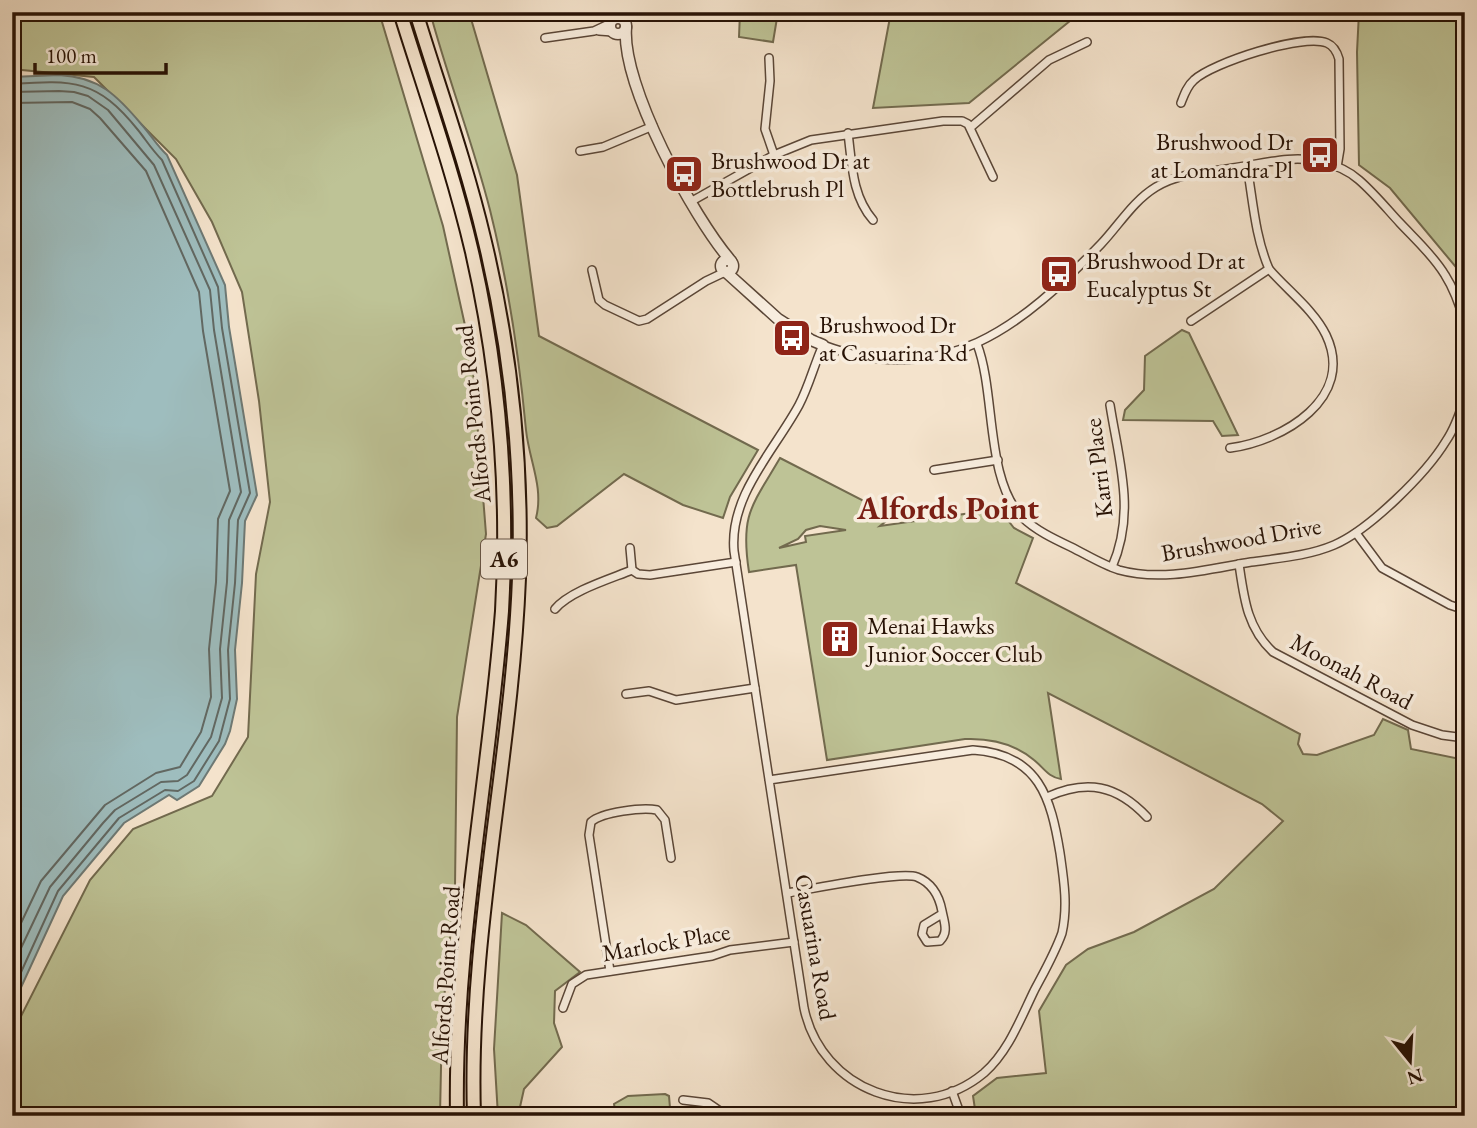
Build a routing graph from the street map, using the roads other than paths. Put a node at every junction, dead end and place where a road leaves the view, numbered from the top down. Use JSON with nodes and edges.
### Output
{"nodes":[{"id":1,"x":400,"y":12,"type":"edge"},
{"id":2,"x":416,"y":12,"type":"edge"},
{"id":3,"x":617,"y":23,"type":"edge"},
{"id":4,"x":545,"y":38,"type":"dead end"},
{"id":5,"x":1087,"y":42,"type":"dead end"},
{"id":6,"x":769,"y":58,"type":"dead end"},
{"id":7,"x":1181,"y":103,"type":"dead end"},
{"id":8,"x":653,"y":126,"type":"junction"},
{"id":9,"x":971,"y":127,"type":"junction"},
{"id":10,"x":848,"y":133,"type":"junction"},
{"id":11,"x":580,"y":151,"type":"dead end"},
{"id":12,"x":774,"y":155,"type":"junction"},
{"id":13,"x":1247,"y":166,"type":"junction"},
{"id":14,"x":1337,"y":167,"type":"junction"},
{"id":15,"x":993,"y":177,"type":"dead end"},
{"id":16,"x":692,"y":201,"type":"junction"},
{"id":17,"x":873,"y":220,"type":"dead end"},
{"id":18,"x":726,"y":267,"type":"junction"},
{"id":19,"x":1269,"y":269,"type":"junction"},
{"id":20,"x":592,"y":270,"type":"dead end"},
{"id":21,"x":1464,"y":314,"type":"edge"},
{"id":22,"x":1191,"y":321,"type":"dead end"},
{"id":23,"x":1465,"y":323,"type":"edge"},
{"id":24,"x":977,"y":344,"type":"junction"},
{"id":25,"x":823,"y":345,"type":"junction"},
{"id":26,"x":1465,"y":397,"type":"edge"},
{"id":27,"x":1110,"y":405,"type":"dead end"},
{"id":28,"x":1462,"y":414,"type":"edge"},
{"id":29,"x":1230,"y":448,"type":"dead end"},
{"id":30,"x":998,"y":460,"type":"junction"},
{"id":31,"x":934,"y":470,"type":"dead end"},
{"id":32,"x":1356,"y":533,"type":"junction"},
{"id":33,"x":630,"y":548,"type":"dead end"},
{"id":34,"x":736,"y":562,"type":"junction"},
{"id":35,"x":1239,"y":564,"type":"junction"},
{"id":36,"x":1112,"y":567,"type":"junction"},
{"id":37,"x":632,"y":570,"type":"junction"},
{"id":38,"x":555,"y":609,"type":"dead end"},
{"id":39,"x":1465,"y":610,"type":"edge"},
{"id":40,"x":755,"y":688,"type":"junction"},
{"id":41,"x":626,"y":694,"type":"dead end"},
{"id":42,"x":1465,"y":738,"type":"edge"},
{"id":43,"x":769,"y":780,"type":"junction"},
{"id":44,"x":1047,"y":797,"type":"junction"},
{"id":45,"x":1147,"y":817,"type":"dead end"},
{"id":46,"x":671,"y":858,"type":"dead end"},
{"id":47,"x":786,"y":893,"type":"junction"},
{"id":48,"x":942,"y":914,"type":"dead end"},
{"id":49,"x":794,"y":942,"type":"junction"},
{"id":50,"x":610,"y":971,"type":"junction"},
{"id":51,"x":563,"y":1008,"type":"dead end"},
{"id":52,"x":952,"y":1091,"type":"junction"},
{"id":53,"x":683,"y":1100,"type":"dead end"},
{"id":54,"x":457,"y":1116,"type":"edge"},
{"id":55,"x":474,"y":1116,"type":"edge"},
{"id":56,"x":727,"y":1116,"type":"edge"},
{"id":57,"x":961,"y":1116,"type":"edge"}],
"edges":[{"from":1,"to":54,"type":"highway","name":"Alfords Point Road","number":"A6"},
{"from":2,"to":55,"type":"highway","name":"Alfords Point Road","number":"A6"},
{"from":3,"to":4,"type":"street"},
{"from":3,"to":8,"type":"street"},
{"from":5,"to":9,"type":"street"},
{"from":6,"to":12,"type":"street"},
{"from":7,"to":14,"type":"street"},
{"from":8,"to":11,"type":"street"},
{"from":8,"to":16,"type":"street"},
{"from":9,"to":10,"type":"street"},
{"from":9,"to":15,"type":"street"},
{"from":10,"to":12,"type":"street"},
{"from":10,"to":17,"type":"street"},
{"from":12,"to":16,"type":"street"},
{"from":13,"to":14,"type":"street"},
{"from":13,"to":19,"type":"street"},
{"from":13,"to":24,"type":"street"},
{"from":14,"to":21,"type":"street"},
{"from":16,"to":18,"type":"street"},
{"from":18,"to":20,"type":"street"},
{"from":18,"to":25,"type":"street"},
{"from":19,"to":22,"type":"street"},
{"from":19,"to":29,"type":"street"},
{"from":21,"to":23,"type":"street"},
{"from":24,"to":25,"type":"street"},
{"from":24,"to":30,"type":"street","name":"Brushwood Drive"},
{"from":25,"to":34,"type":"street","name":"Casuarina Road"},
{"from":26,"to":28,"type":"street","name":"Brushwood Drive"},
{"from":27,"to":36,"type":"street","name":"Karri Place"},
{"from":28,"to":32,"type":"street","name":"Brushwood Drive"},
{"from":30,"to":31,"type":"street"},
{"from":30,"to":36,"type":"street","name":"Brushwood Drive"},
{"from":32,"to":35,"type":"street","name":"Brushwood Drive"},
{"from":32,"to":39,"type":"street"},
{"from":33,"to":37,"type":"street"},
{"from":34,"to":37,"type":"street"},
{"from":34,"to":40,"type":"street","name":"Casuarina Road"},
{"from":35,"to":36,"type":"street","name":"Brushwood Drive"},
{"from":35,"to":42,"type":"street","name":"Moonah Road"},
{"from":37,"to":38,"type":"street"},
{"from":40,"to":41,"type":"street"},
{"from":40,"to":43,"type":"street","name":"Casuarina Road"},
{"from":43,"to":44,"type":"street","name":"Casuarina Road"},
{"from":43,"to":47,"type":"street","name":"Casuarina Road"},
{"from":44,"to":45,"type":"street"},
{"from":44,"to":52,"type":"street","name":"Casuarina Road"},
{"from":46,"to":50,"type":"street"},
{"from":47,"to":48,"type":"street"},
{"from":47,"to":49,"type":"street","name":"Casuarina Road"},
{"from":49,"to":50,"type":"street","name":"Marlock Place"},
{"from":49,"to":52,"type":"street","name":"Casuarina Road"},
{"from":50,"to":51,"type":"street","name":"Marlock Place"},
{"from":52,"to":57,"type":"street"},
{"from":53,"to":56,"type":"street"}]}
